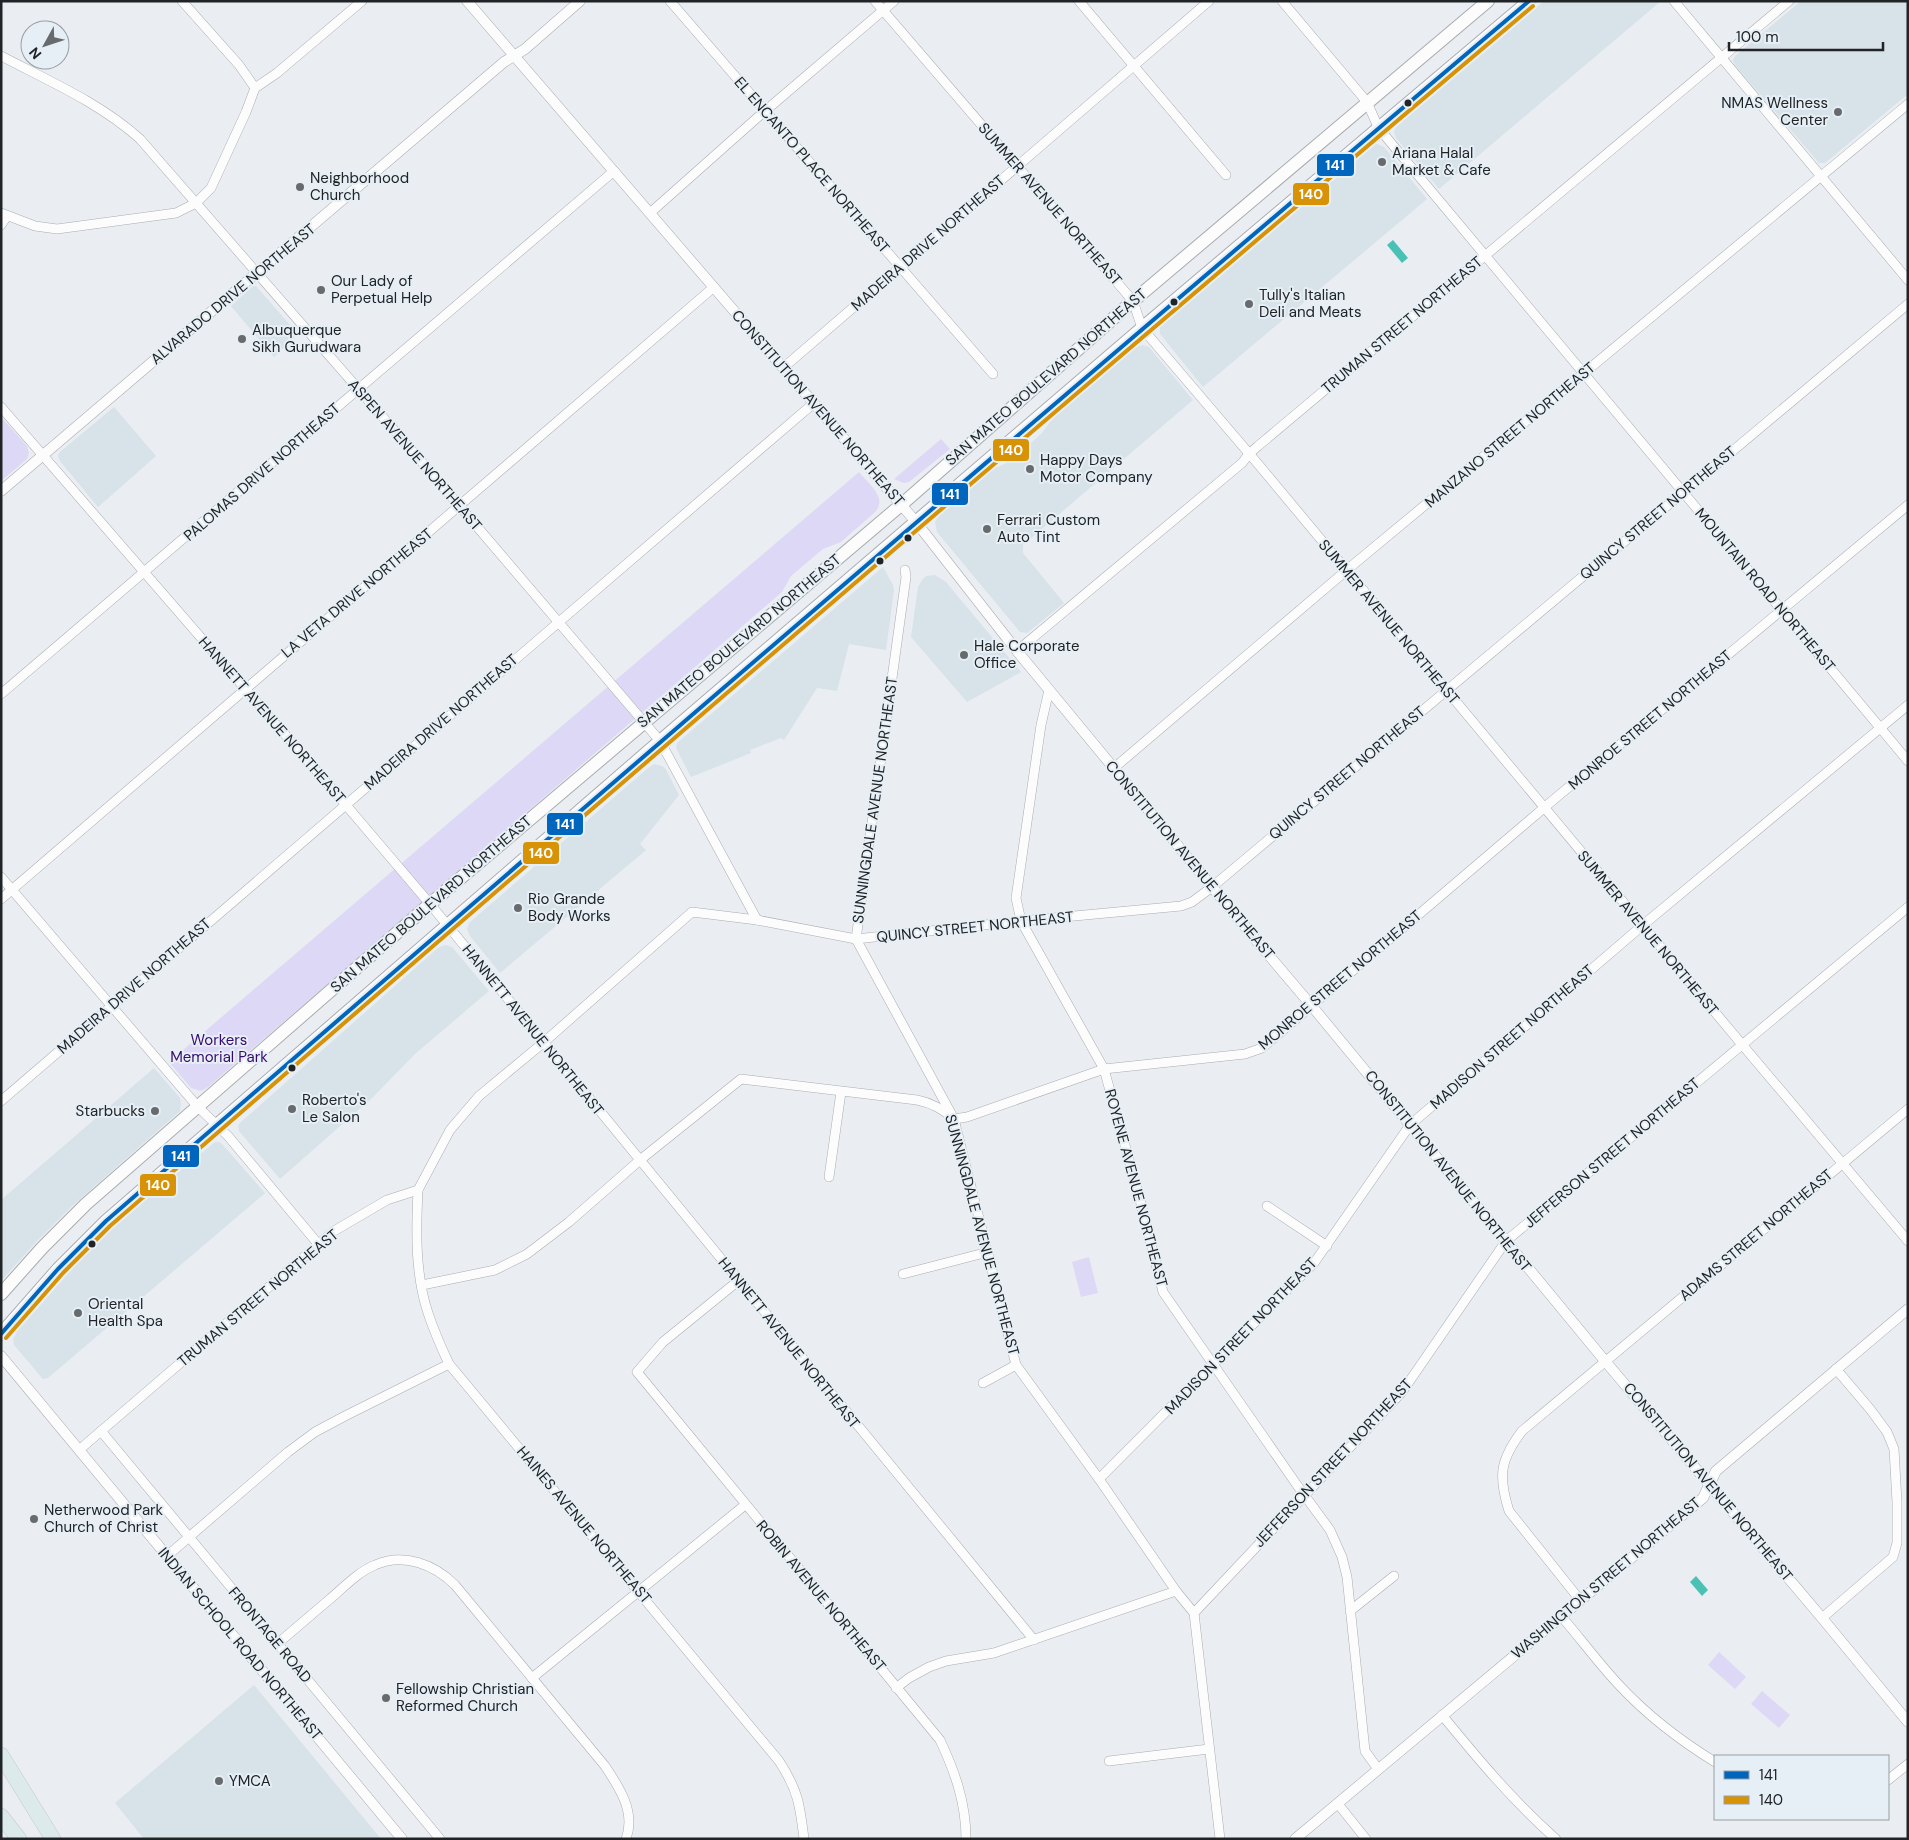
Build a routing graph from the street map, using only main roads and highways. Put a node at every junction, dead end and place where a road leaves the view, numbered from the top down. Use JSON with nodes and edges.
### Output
{"nodes":[{"id":1,"x":1488,"y":1,"type":"edge"},
{"id":2,"x":1528,"y":1,"type":"edge"},
{"id":3,"x":1,"y":1294,"type":"edge"},
{"id":4,"x":1,"y":1334,"type":"edge"},
{"id":5,"x":1,"y":1756,"type":"edge"},
{"id":6,"x":1,"y":1816,"type":"edge"},
{"id":7,"x":19,"y":1839,"type":"edge"},
{"id":8,"x":54,"y":1839,"type":"edge"}],
"edges":[{"from":1,"to":3,"type":"main road","name":"SAN MATEO BOULEVARD NORTHEAST"},
{"from":2,"to":4,"type":"main road","name":"SAN MATEO BOULEVARD NORTHEAST"},
{"from":5,"to":8,"type":"highway"},
{"from":6,"to":7,"type":"highway"}]}
